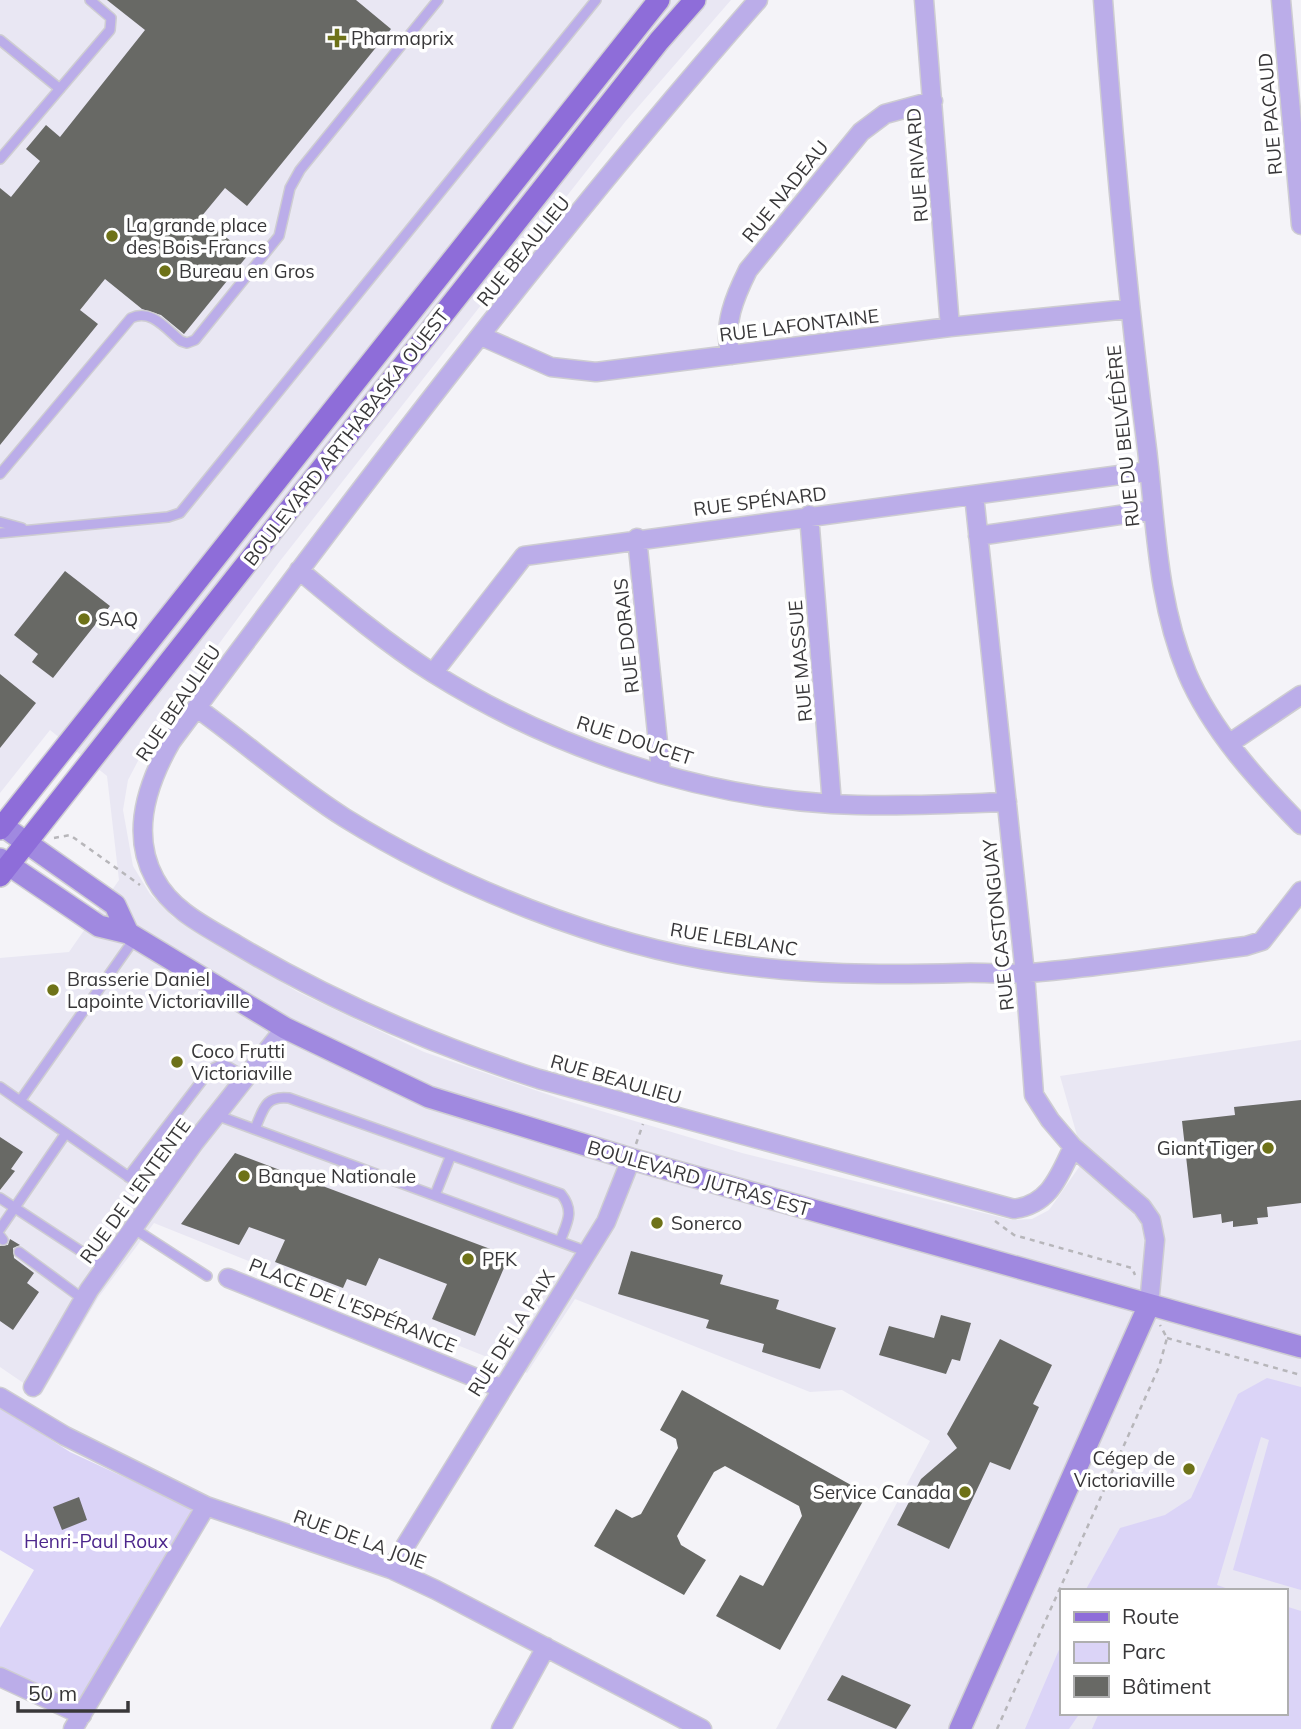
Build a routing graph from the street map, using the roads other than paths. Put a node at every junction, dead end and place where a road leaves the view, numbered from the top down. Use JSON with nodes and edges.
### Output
{"nodes":[{"id":1,"x":90,"y":0,"type":"edge"},
{"id":2,"x":438,"y":0,"type":"edge"},
{"id":3,"x":596,"y":0,"type":"edge"},
{"id":4,"x":659,"y":0,"type":"edge"},
{"id":5,"x":695,"y":0,"type":"edge"},
{"id":6,"x":758,"y":0,"type":"edge"},
{"id":7,"x":924,"y":0,"type":"edge"},
{"id":8,"x":1103,"y":0,"type":"edge"},
{"id":9,"x":1281,"y":0,"type":"edge"},
{"id":10,"x":1293,"y":35,"type":"edge"},
{"id":11,"x":0,"y":40,"type":"edge"},
{"id":12,"x":60,"y":89,"type":"junction"},
{"id":13,"x":933,"y":101,"type":"junction"},
{"id":14,"x":0,"y":159,"type":"edge"},
{"id":15,"x":1301,"y":225,"type":"edge"},
{"id":16,"x":1129,"y":309,"type":"junction"},
{"id":17,"x":950,"y":327,"type":"junction"},
{"id":18,"x":481,"y":337,"type":"junction"},
{"id":19,"x":731,"y":355,"type":"junction"},
{"id":20,"x":1149,"y":471,"type":"junction"},
{"id":21,"x":0,"y":474,"type":"edge"},
{"id":22,"x":974,"y":495,"type":"junction"},
{"id":23,"x":1153,"y":510,"type":"junction"},
{"id":24,"x":809,"y":515,"type":"junction"},
{"id":25,"x":0,"y":522,"type":"edge"},
{"id":26,"x":29,"y":530,"type":"junction"},
{"id":27,"x":0,"y":533,"type":"edge"},
{"id":28,"x":978,"y":536,"type":"junction"},
{"id":29,"x":637,"y":538,"type":"junction"},
{"id":30,"x":299,"y":570,"type":"junction"},
{"id":31,"x":433,"y":673,"type":"junction"},
{"id":32,"x":1301,"y":695,"type":"edge"},
{"id":33,"x":197,"y":708,"type":"junction"},
{"id":34,"x":1230,"y":743,"type":"junction"},
{"id":35,"x":661,"y":772,"type":"junction"},
{"id":36,"x":1007,"y":802,"type":"junction"},
{"id":37,"x":832,"y":804,"type":"junction"},
{"id":38,"x":1301,"y":825,"type":"edge"},
{"id":39,"x":1,"y":826,"type":"edge"},
{"id":40,"x":26,"y":842,"type":"junction"},
{"id":41,"x":3,"y":866,"type":"edge"},
{"id":42,"x":1301,"y":891,"type":"edge"},
{"id":43,"x":132,"y":935,"type":"junction"},
{"id":44,"x":1025,"y":974,"type":"junction"},
{"id":45,"x":285,"y":1028,"type":"junction"},
{"id":46,"x":246,"y":1077,"type":"junction"},
{"id":47,"x":0,"y":1087,"type":"edge"},
{"id":48,"x":20,"y":1101,"type":"junction"},
{"id":49,"x":216,"y":1115,"type":"junction"},
{"id":50,"x":255,"y":1129,"type":"junction"},
{"id":51,"x":66,"y":1133,"type":"junction"},
{"id":52,"x":1073,"y":1147,"type":"junction"},
{"id":53,"x":451,"y":1155,"type":"junction"},
{"id":54,"x":631,"y":1159,"type":"junction"},
{"id":55,"x":128,"y":1177,"type":"junction"},
{"id":56,"x":435,"y":1195,"type":"junction"},
{"id":57,"x":156,"y":1196,"type":"junction"},
{"id":58,"x":0,"y":1198,"type":"edge"},
{"id":59,"x":14,"y":1207,"type":"junction"},
{"id":60,"x":133,"y":1228,"type":"junction"},
{"id":61,"x":0,"y":1229,"type":"edge"},
{"id":62,"x":560,"y":1241,"type":"junction"},
{"id":63,"x":588,"y":1251,"type":"junction"},
{"id":64,"x":19,"y":1252,"type":"dead end"},
{"id":65,"x":105,"y":1267,"type":"junction"},
{"id":66,"x":207,"y":1276,"type":"dead end"},
{"id":67,"x":228,"y":1278,"type":"dead end"},
{"id":68,"x":83,"y":1299,"type":"junction"},
{"id":69,"x":1149,"y":1305,"type":"junction"},
{"id":70,"x":1301,"y":1347,"type":"edge"},
{"id":71,"x":33,"y":1387,"type":"dead end"},
{"id":72,"x":501,"y":1388,"type":"junction"},
{"id":73,"x":0,"y":1397,"type":"edge"},
{"id":74,"x":206,"y":1506,"type":"junction"},
{"id":75,"x":391,"y":1569,"type":"junction"},
{"id":76,"x":546,"y":1647,"type":"junction"},
{"id":77,"x":0,"y":1678,"type":"edge"},
{"id":78,"x":78,"y":1722,"type":"edge"},
{"id":79,"x":501,"y":1729,"type":"edge"},
{"id":80,"x":702,"y":1729,"type":"edge"},
{"id":81,"x":960,"y":1729,"type":"edge"}],
"edges":[{"from":1,"to":12,"type":"lane"},
{"from":2,"to":21,"type":"lane"},
{"from":3,"to":26,"type":"lane"},
{"from":4,"to":39,"type":"main road","name":"BOULEVARD ARTHABASKA OUEST"},
{"from":5,"to":40,"type":"main road","name":"BOULEVARD ARTHABASKA OUEST"},
{"from":6,"to":18,"type":"street","name":"RUE BEAULIEU"},
{"from":7,"to":13,"type":"street","name":"RUE RIVARD"},
{"from":8,"to":16,"type":"street","name":"RUE DU BELVÉDÈRE"},
{"from":9,"to":10,"type":"street","name":"RUE PACAUD"},
{"from":10,"to":15,"type":"street","name":"RUE PACAUD"},
{"from":11,"to":12,"type":"lane"},
{"from":12,"to":14,"type":"lane"},
{"from":13,"to":17,"type":"street","name":"RUE RIVARD"},
{"from":13,"to":19,"type":"street","name":"RUE NADEAU"},
{"from":16,"to":17,"type":"street","name":"RUE LAFONTAINE"},
{"from":16,"to":20,"type":"street","name":"RUE DU BELVÉDÈRE"},
{"from":17,"to":19,"type":"street","name":"RUE LAFONTAINE"},
{"from":18,"to":19,"type":"street","name":"RUE LAFONTAINE"},
{"from":18,"to":30,"type":"street","name":"RUE BEAULIEU"},
{"from":20,"to":22,"type":"street","name":"RUE SPÉNARD"},
{"from":20,"to":23,"type":"street","name":"RUE DU BELVÉDÈRE"},
{"from":22,"to":24,"type":"street","name":"RUE SPÉNARD"},
{"from":22,"to":28,"type":"street","name":"RUE CASTONGUAY"},
{"from":23,"to":28,"type":"street"},
{"from":23,"to":34,"type":"street","name":"RUE DU BELVÉDÈRE"},
{"from":24,"to":29,"type":"street","name":"RUE SPÉNARD"},
{"from":24,"to":37,"type":"street","name":"RUE MASSUE"},
{"from":25,"to":26,"type":"lane"},
{"from":26,"to":27,"type":"lane"},
{"from":28,"to":36,"type":"street","name":"RUE CASTONGUAY"},
{"from":29,"to":31,"type":"street","name":"RUE SPÉNARD"},
{"from":29,"to":35,"type":"street","name":"RUE DORAIS"},
{"from":30,"to":31,"type":"street","name":"RUE DOUCET"},
{"from":30,"to":33,"type":"street","name":"RUE BEAULIEU"},
{"from":31,"to":35,"type":"street","name":"RUE DOUCET"},
{"from":32,"to":34,"type":"street"},
{"from":33,"to":44,"type":"street","name":"RUE LEBLANC"},
{"from":33,"to":52,"type":"street","name":"RUE BEAULIEU"},
{"from":34,"to":38,"type":"street","name":"RUE DU BELVÉDÈRE"},
{"from":35,"to":37,"type":"street","name":"RUE DOUCET"},
{"from":36,"to":37,"type":"street","name":"RUE DOUCET"},
{"from":36,"to":44,"type":"street","name":"RUE CASTONGUAY"},
{"from":39,"to":40,"type":"main road"},
{"from":40,"to":41,"type":"main road","name":"BOULEVARD ARTHABASKA OUEST"},
{"from":40,"to":43,"type":"main road"},
{"from":41,"to":43,"type":"main road","name":"BOULEVARD JUTRAS EST"},
{"from":42,"to":44,"type":"street","name":"RUE LEBLANC"},
{"from":43,"to":45,"type":"main road","name":"BOULEVARD JUTRAS EST"},
{"from":43,"to":48,"type":"lane"},
{"from":44,"to":52,"type":"street","name":"RUE CASTONGUAY"},
{"from":45,"to":46,"type":"street","name":"RUE DE L'ENTENTE"},
{"from":45,"to":54,"type":"main road","name":"BOULEVARD JUTRAS EST"},
{"from":46,"to":49,"type":"street","name":"RUE DE L'ENTENTE"},
{"from":46,"to":55,"type":"lane"},
{"from":47,"to":48,"type":"lane"},
{"from":48,"to":51,"type":"lane"},
{"from":49,"to":50,"type":"lane"},
{"from":49,"to":57,"type":"street","name":"RUE DE L'ENTENTE"},
{"from":50,"to":53,"type":"lane"},
{"from":50,"to":56,"type":"lane"},
{"from":51,"to":55,"type":"lane"},
{"from":51,"to":59,"type":"lane"},
{"from":52,"to":69,"type":"street","name":"RUE CASTONGUAY"},
{"from":53,"to":56,"type":"lane"},
{"from":53,"to":62,"type":"lane"},
{"from":54,"to":63,"type":"street","name":"RUE DE LA PAIX"},
{"from":54,"to":69,"type":"main road","name":"BOULEVARD JUTRAS EST"},
{"from":55,"to":57,"type":"lane"},
{"from":56,"to":62,"type":"lane"},
{"from":57,"to":60,"type":"street","name":"RUE DE L'ENTENTE"},
{"from":58,"to":59,"type":"lane"},
{"from":59,"to":61,"type":"lane"},
{"from":59,"to":65,"type":"lane"},
{"from":60,"to":65,"type":"street","name":"RUE DE L'ENTENTE"},
{"from":60,"to":66,"type":"lane"},
{"from":62,"to":63,"type":"lane"},
{"from":63,"to":72,"type":"street","name":"RUE DE LA PAIX"},
{"from":64,"to":68,"type":"lane"},
{"from":65,"to":68,"type":"street","name":"RUE DE L'ENTENTE"},
{"from":67,"to":72,"type":"street","name":"PLACE DE L'ESPÉRANCE"},
{"from":68,"to":71,"type":"street","name":"RUE DE L'ENTENTE"},
{"from":69,"to":70,"type":"main road","name":"BOULEVARD JUTRAS EST"},
{"from":69,"to":81,"type":"main road"},
{"from":72,"to":75,"type":"street","name":"RUE DE LA PAIX"},
{"from":73,"to":74,"type":"street","name":"RUE DE LA JOIE"},
{"from":74,"to":75,"type":"street","name":"RUE DE LA JOIE"},
{"from":74,"to":78,"type":"street"},
{"from":75,"to":76,"type":"street","name":"RUE DE LA JOIE"},
{"from":76,"to":79,"type":"street"},
{"from":76,"to":80,"type":"street","name":"RUE DE LA JOIE"},
{"from":77,"to":78,"type":"street"}]}
